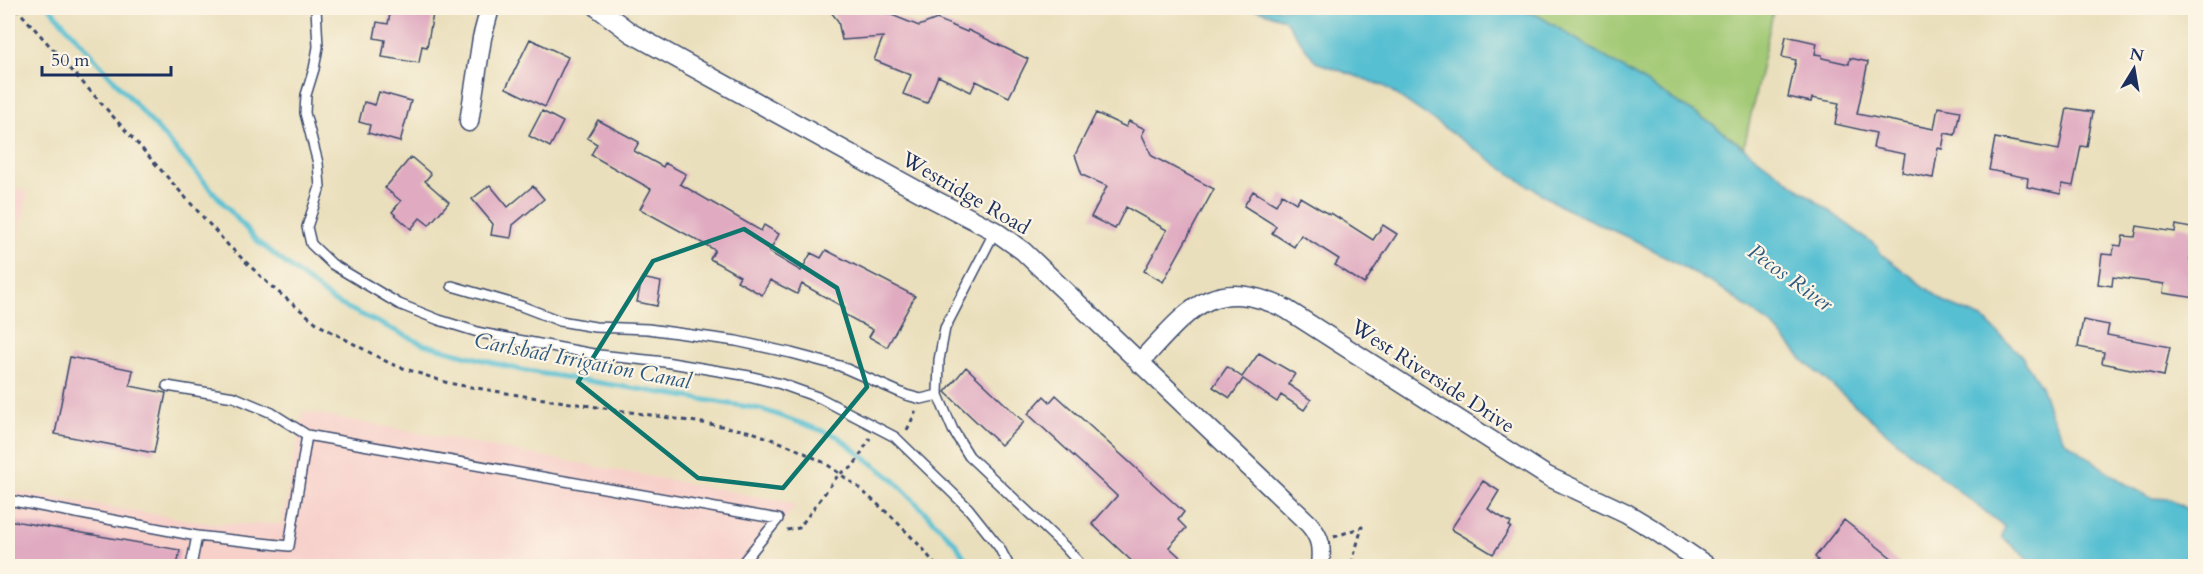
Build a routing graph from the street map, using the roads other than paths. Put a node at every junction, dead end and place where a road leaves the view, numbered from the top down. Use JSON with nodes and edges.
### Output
{"nodes":[{"id":1,"x":316,"y":8,"type":"edge"},
{"id":2,"x":490,"y":8,"type":"edge"},
{"id":3,"x":598,"y":8,"type":"edge"},
{"id":4,"x":469,"y":122,"type":"dead end"},
{"id":5,"x":995,"y":231,"type":"junction"},
{"id":6,"x":452,"y":286,"type":"dead end"},
{"id":7,"x":1139,"y":363,"type":"junction"},
{"id":8,"x":167,"y":386,"type":"dead end"},
{"id":9,"x":938,"y":395,"type":"junction"},
{"id":10,"x":307,"y":435,"type":"junction"},
{"id":11,"x":8,"y":500,"type":"edge"},
{"id":12,"x":197,"y":536,"type":"junction"},
{"id":13,"x":191,"y":567,"type":"edge"},
{"id":14,"x":740,"y":567,"type":"edge"},
{"id":15,"x":1009,"y":567,"type":"edge"},
{"id":16,"x":1082,"y":567,"type":"edge"},
{"id":17,"x":1320,"y":567,"type":"edge"},
{"id":18,"x":1707,"y":567,"type":"edge"}],
"edges":[{"from":1,"to":15,"type":"lane"},
{"from":2,"to":4,"type":"street"},
{"from":3,"to":5,"type":"street","name":"Westridge Road"},
{"from":5,"to":7,"type":"street","name":"Westridge Road"},
{"from":5,"to":9,"type":"lane"},
{"from":6,"to":9,"type":"lane"},
{"from":7,"to":17,"type":"street","name":"Westridge Road"},
{"from":7,"to":18,"type":"street","name":"West Riverside Drive"},
{"from":8,"to":10,"type":"lane"},
{"from":9,"to":16,"type":"lane"},
{"from":10,"to":12,"type":"lane"},
{"from":10,"to":14,"type":"lane"},
{"from":11,"to":12,"type":"lane"},
{"from":12,"to":13,"type":"lane"}]}
